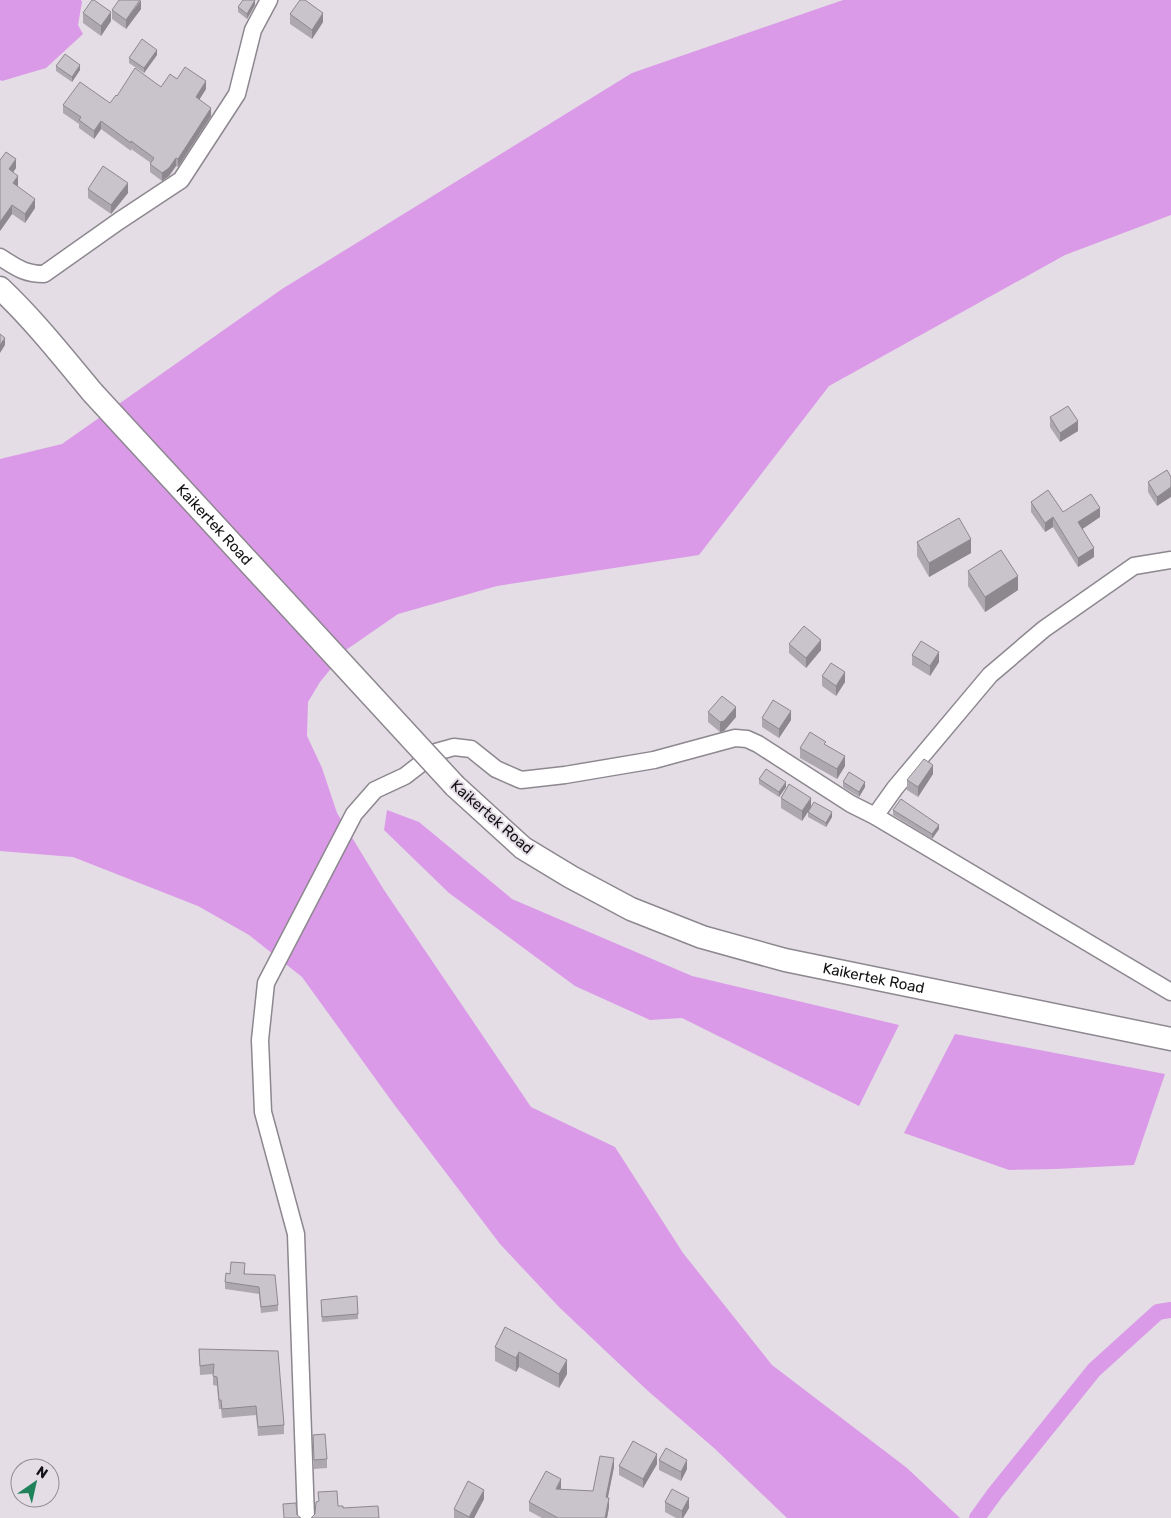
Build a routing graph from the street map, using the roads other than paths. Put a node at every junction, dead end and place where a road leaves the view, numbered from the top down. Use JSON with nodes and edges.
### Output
{"nodes":[{"id":1,"x":269,"y":0,"type":"edge"},
{"id":2,"x":0,"y":257,"type":"edge"},
{"id":3,"x":0,"y":288,"type":"edge"},
{"id":4,"x":1171,"y":560,"type":"edge"},
{"id":5,"x":875,"y":816,"type":"junction"},
{"id":6,"x":1171,"y":992,"type":"edge"},
{"id":7,"x":1171,"y":1039,"type":"edge"},
{"id":8,"x":306,"y":1518,"type":"edge"}],
"edges":[{"from":1,"to":2,"type":"street"},
{"from":3,"to":7,"type":"main road","name":"Kaikertek Road","bridge":true},
{"from":4,"to":5,"type":"street"},
{"from":5,"to":6,"type":"street"},
{"from":5,"to":8,"type":"street"}]}
